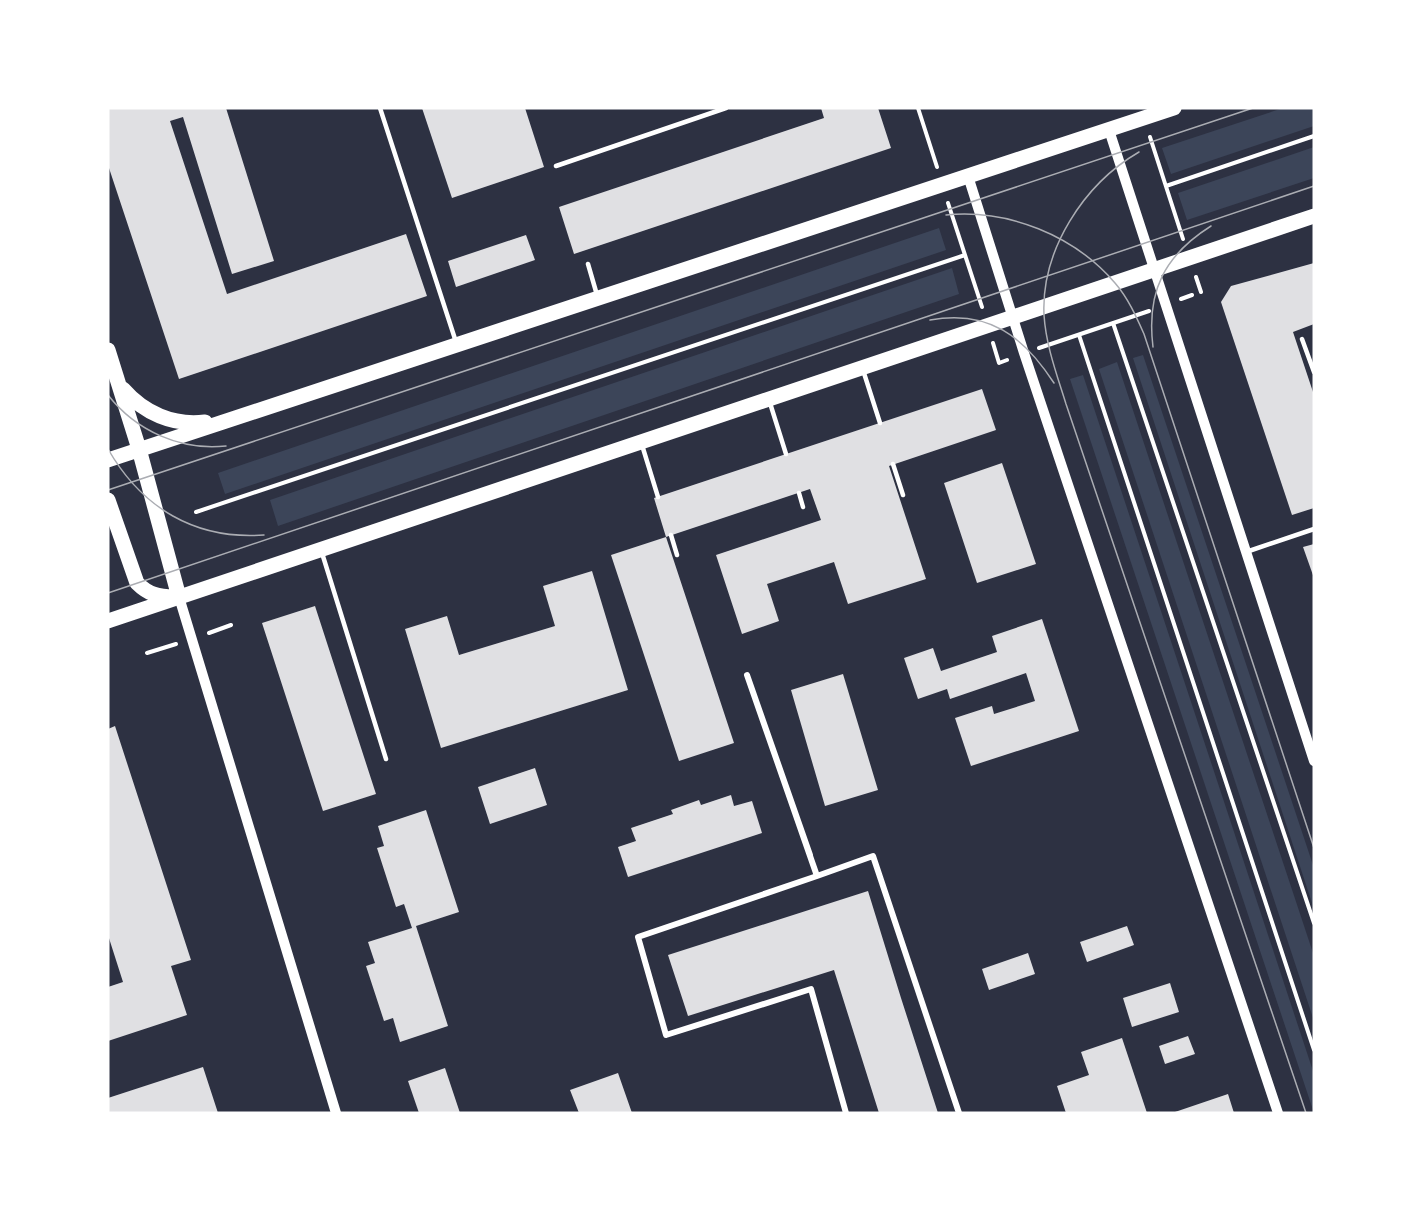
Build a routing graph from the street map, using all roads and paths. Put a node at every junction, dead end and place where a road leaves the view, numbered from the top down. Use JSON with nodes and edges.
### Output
{"nodes":[{"id":1,"x":380,"y":108,"type":"edge"},
{"id":2,"x":726,"y":108,"type":"edge"},
{"id":3,"x":918,"y":108,"type":"edge"},
{"id":4,"x":1174,"y":108,"type":"edge"},
{"id":5,"x":1144,"y":118,"type":"junction"},
{"id":6,"x":1109,"y":130,"type":"junction"},
{"id":7,"x":1314,"y":136,"type":"edge"},
{"id":8,"x":556,"y":166,"type":"dead end"},
{"id":9,"x":968,"y":176,"type":"junction"},
{"id":10,"x":942,"y":184,"type":"junction"},
{"id":11,"x":1166,"y":186,"type":"junction"},
{"id":12,"x":1314,"y":216,"type":"edge"},
{"id":13,"x":965,"y":255,"type":"junction"},
{"id":14,"x":1189,"y":258,"type":"junction"},
{"id":15,"x":588,"y":264,"type":"dead end"},
{"id":16,"x":1154,"y":270,"type":"junction"},
{"id":17,"x":1201,"y":292,"type":"dead end"},
{"id":18,"x":1192,"y":295,"type":"dead end"},
{"id":19,"x":598,"y":297,"type":"junction"},
{"id":20,"x":1165,"y":305,"type":"junction"},
{"id":21,"x":1013,"y":318,"type":"junction"},
{"id":22,"x":1113,"y":323,"type":"junction"},
{"id":23,"x":988,"y":326,"type":"junction"},
{"id":24,"x":1079,"y":335,"type":"junction"},
{"id":25,"x":1302,"y":339,"type":"dead end"},
{"id":26,"x":457,"y":344,"type":"junction"},
{"id":27,"x":108,"y":350,"type":"edge"},
{"id":28,"x":1024,"y":353,"type":"junction"},
{"id":29,"x":862,"y":368,"type":"junction"},
{"id":30,"x":1314,"y":372,"type":"edge"},
{"id":31,"x":119,"y":384,"type":"junction"},
{"id":32,"x":769,"y":399,"type":"junction"},
{"id":33,"x":235,"y":418,"type":"junction"},
{"id":34,"x":880,"y":423,"type":"dead end"},
{"id":35,"x":641,"y":442,"type":"junction"},
{"id":36,"x":139,"y":449,"type":"junction"},
{"id":37,"x":786,"y":454,"type":"dead end"},
{"id":38,"x":108,"y":460,"type":"edge"},
{"id":39,"x":893,"y":464,"type":"dead end"},
{"id":40,"x":799,"y":493,"type":"dead end"},
{"id":41,"x":903,"y":495,"type":"dead end"},
{"id":42,"x":658,"y":497,"type":"dead end"},
{"id":43,"x":108,"y":500,"type":"edge"},
{"id":44,"x":803,"y":507,"type":"dead end"},
{"id":45,"x":196,"y":512,"type":"dead end"},
{"id":46,"x":1314,"y":529,"type":"edge"},
{"id":47,"x":671,"y":535,"type":"dead end"},
{"id":48,"x":321,"y":550,"type":"junction"},
{"id":49,"x":1246,"y":552,"type":"junction"},
{"id":50,"x":677,"y":555,"type":"dead end"},
{"id":51,"x":179,"y":597,"type":"junction"},
{"id":52,"x":108,"y":621,"type":"edge"},
{"id":53,"x":386,"y":759,"type":"dead end"},
{"id":54,"x":1314,"y":761,"type":"edge"},
{"id":55,"x":810,"y":855,"type":"dead end"},
{"id":56,"x":817,"y":876,"type":"junction"},
{"id":57,"x":1314,"y":922,"type":"edge"},
{"id":58,"x":1314,"y":1050,"type":"edge"},
{"id":59,"x":336,"y":1113,"type":"edge"},
{"id":60,"x":846,"y":1113,"type":"edge"},
{"id":61,"x":959,"y":1113,"type":"edge"},
{"id":62,"x":1278,"y":1113,"type":"edge"}],
"edges":[{"from":1,"to":26,"type":"lane"},
{"from":2,"to":8,"type":"lane"},
{"from":3,"to":10,"type":"path"},
{"from":4,"to":5,"type":"main road"},
{"from":5,"to":6,"type":"main road"},
{"from":5,"to":11,"type":"path"},
{"from":6,"to":9,"type":"main road"},
{"from":6,"to":16,"type":"street"},
{"from":7,"to":11,"type":"path"},
{"from":9,"to":10,"type":"main road"},
{"from":9,"to":21,"type":"street"},
{"from":10,"to":13,"type":"path"},
{"from":10,"to":19,"type":"main road"},
{"from":11,"to":14,"type":"path"},
{"from":12,"to":14,"type":"main road"},
{"from":13,"to":23,"type":"path"},
{"from":13,"to":45,"type":"path"},
{"from":14,"to":16,"type":"main road"},
{"from":14,"to":17,"type":"path"},
{"from":15,"to":19,"type":"lane"},
{"from":16,"to":20,"type":"street"},
{"from":16,"to":21,"type":"main road"},
{"from":18,"to":20,"type":"path"},
{"from":19,"to":26,"type":"main road"},
{"from":20,"to":22,"type":"path"},
{"from":20,"to":49,"type":"street"},
{"from":21,"to":23,"type":"main road"},
{"from":21,"to":28,"type":"street"},
{"from":22,"to":24,"type":"path"},
{"from":22,"to":57,"type":"path"},
{"from":23,"to":28,"type":"path"},
{"from":23,"to":29,"type":"main road"},
{"from":24,"to":28,"type":"path"},
{"from":24,"to":58,"type":"path"},
{"from":25,"to":30,"type":"lane"},
{"from":26,"to":33,"type":"main road"},
{"from":27,"to":31,"type":"main road"},
{"from":28,"to":62,"type":"street"},
{"from":29,"to":32,"type":"main road"},
{"from":29,"to":34,"type":"lane"},
{"from":31,"to":33,"type":"main road"},
{"from":31,"to":36,"type":"main road"},
{"from":32,"to":35,"type":"main road"},
{"from":32,"to":37,"type":"lane"},
{"from":33,"to":36,"type":"main road"},
{"from":35,"to":42,"type":"lane"},
{"from":35,"to":48,"type":"main road"},
{"from":36,"to":38,"type":"main road"},
{"from":36,"to":51,"type":"main road"},
{"from":39,"to":41,"type":"lane"},
{"from":40,"to":44,"type":"lane"},
{"from":43,"to":51,"type":"main road"},
{"from":46,"to":49,"type":"lane"},
{"from":47,"to":50,"type":"lane"},
{"from":48,"to":51,"type":"main road"},
{"from":48,"to":53,"type":"lane"},
{"from":49,"to":54,"type":"street"},
{"from":51,"to":52,"type":"main road"},
{"from":51,"to":59,"type":"street"},
{"from":55,"to":56,"type":"street"},
{"from":56,"to":60,"type":"street"},
{"from":56,"to":61,"type":"street"}]}
